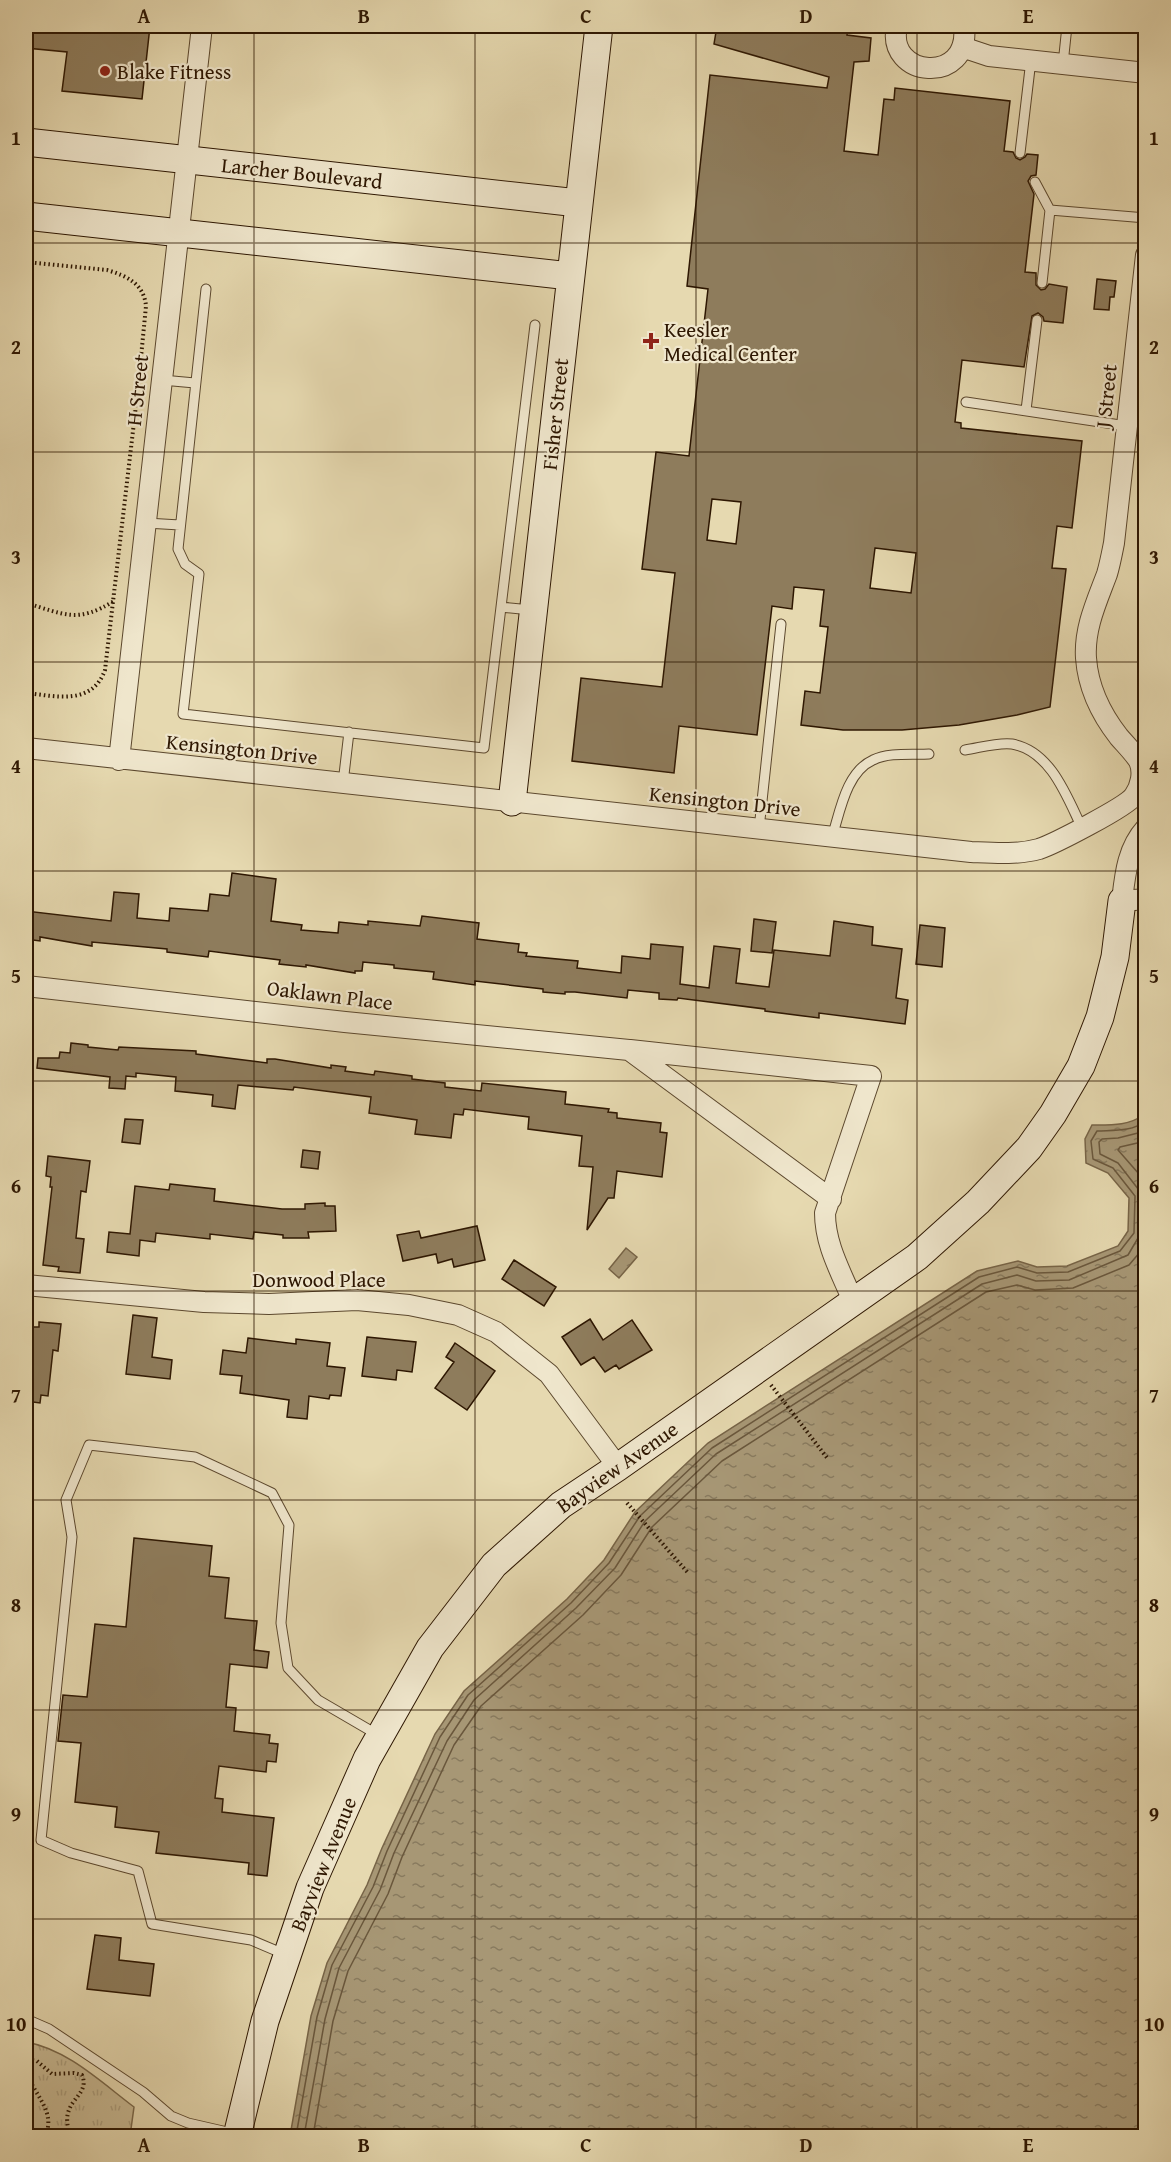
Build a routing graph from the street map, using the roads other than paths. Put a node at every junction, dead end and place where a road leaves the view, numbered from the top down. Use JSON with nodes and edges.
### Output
{"nodes":[{"id":1,"x":202,"y":26,"type":"edge"},
{"id":2,"x":598,"y":26,"type":"edge"},
{"id":3,"x":897,"y":26,"type":"edge"},
{"id":4,"x":964,"y":26,"type":"edge"},
{"id":5,"x":1067,"y":26,"type":"edge"},
{"id":6,"x":962,"y":47,"type":"junction"},
{"id":7,"x":1031,"y":60,"type":"junction"},
{"id":8,"x":1063,"y":64,"type":"junction"},
{"id":9,"x":1146,"y":73,"type":"edge"},
{"id":10,"x":26,"y":142,"type":"edge"},
{"id":11,"x":1020,"y":153,"type":"dead end"},
{"id":12,"x":187,"y":160,"type":"junction"},
{"id":13,"x":1035,"y":182,"type":"dead end"},
{"id":14,"x":578,"y":203,"type":"junction"},
{"id":15,"x":1050,"y":210,"type":"junction"},
{"id":16,"x":26,"y":216,"type":"edge"},
{"id":17,"x":1146,"y":218,"type":"edge"},
{"id":18,"x":178,"y":233,"type":"junction"},
{"id":19,"x":1146,"y":255,"type":"edge"},
{"id":20,"x":570,"y":276,"type":"junction"},
{"id":21,"x":1042,"y":284,"type":"dead end"},
{"id":22,"x":206,"y":289,"type":"dead end"},
{"id":23,"x":1037,"y":320,"type":"dead end"},
{"id":24,"x":535,"y":326,"type":"dead end"},
{"id":25,"x":162,"y":380,"type":"junction"},
{"id":26,"x":195,"y":383,"type":"junction"},
{"id":27,"x":966,"y":402,"type":"dead end"},
{"id":28,"x":1026,"y":410,"type":"junction"},
{"id":29,"x":1127,"y":426,"type":"junction"},
{"id":30,"x":146,"y":523,"type":"junction"},
{"id":31,"x":180,"y":525,"type":"junction"},
{"id":32,"x":1114,"y":543,"type":"joint"},
{"id":33,"x":501,"y":607,"type":"junction"},
{"id":34,"x":533,"y":611,"type":"junction"},
{"id":35,"x":781,"y":624,"type":"dead end"},
{"id":36,"x":349,"y":732,"type":"junction"},
{"id":37,"x":26,"y":748,"type":"edge"},
{"id":38,"x":965,"y":750,"type":"dead end"},
{"id":39,"x":929,"y":754,"type":"dead end"},
{"id":40,"x":119,"y":759,"type":"junction"},
{"id":41,"x":343,"y":784,"type":"junction"},
{"id":42,"x":512,"y":802,"type":"junction"},
{"id":43,"x":1082,"y":828,"type":"junction"},
{"id":44,"x":1146,"y":828,"type":"edge"},
{"id":45,"x":759,"y":829,"type":"junction"},
{"id":46,"x":832,"y":837,"type":"junction"},
{"id":47,"x":1134,"y":900,"type":"edge"},
{"id":48,"x":26,"y":986,"type":"edge"},
{"id":49,"x":629,"y":1050,"type":"junction"},
{"id":50,"x":831,"y":1198,"type":"junction"},
{"id":51,"x":26,"y":1285,"type":"edge"},
{"id":52,"x":853,"y":1301,"type":"junction"},
{"id":53,"x":618,"y":1467,"type":"junction"},
{"id":54,"x":380,"y":1736,"type":"junction"},
{"id":55,"x":287,"y":1955,"type":"junction"},
{"id":56,"x":26,"y":2019,"type":"edge"},
{"id":57,"x":238,"y":2135,"type":"edge"}],
"edges":[{"from":1,"to":12,"type":"street","name":"H Street"},
{"from":2,"to":14,"type":"street","name":"Fisher Street"},
{"from":3,"to":6,"type":"street"},
{"from":4,"to":6,"type":"street"},
{"from":5,"to":8,"type":"lane"},
{"from":6,"to":7,"type":"street"},
{"from":7,"to":8,"type":"street"},
{"from":7,"to":11,"type":"lane"},
{"from":8,"to":9,"type":"street"},
{"from":10,"to":12,"type":"street","name":"Larcher Boulevard"},
{"from":12,"to":14,"type":"street","name":"Larcher Boulevard"},
{"from":12,"to":18,"type":"street","name":"H Street"},
{"from":13,"to":15,"type":"lane"},
{"from":14,"to":20,"type":"street","name":"Fisher Street"},
{"from":15,"to":17,"type":"lane"},
{"from":15,"to":21,"type":"lane"},
{"from":16,"to":18,"type":"street"},
{"from":18,"to":20,"type":"street"},
{"from":18,"to":25,"type":"street","name":"H Street"},
{"from":19,"to":29,"type":"street","name":"J Street"},
{"from":20,"to":34,"type":"street","name":"Fisher Street"},
{"from":22,"to":26,"type":"lane"},
{"from":23,"to":28,"type":"lane"},
{"from":24,"to":33,"type":"lane"},
{"from":25,"to":26,"type":"lane"},
{"from":25,"to":30,"type":"street","name":"H Street"},
{"from":26,"to":31,"type":"lane"},
{"from":27,"to":28,"type":"lane"},
{"from":28,"to":29,"type":"lane"},
{"from":29,"to":32,"type":"street","name":"J Street"},
{"from":30,"to":31,"type":"lane"},
{"from":30,"to":40,"type":"street","name":"H Street"},
{"from":31,"to":36,"type":"lane"},
{"from":32,"to":43,"type":"street","name":"Kensington Drive"},
{"from":33,"to":34,"type":"lane"},
{"from":33,"to":36,"type":"lane"},
{"from":34,"to":42,"type":"street","name":"Fisher Street"},
{"from":35,"to":45,"type":"lane"},
{"from":36,"to":41,"type":"lane"},
{"from":37,"to":40,"type":"street","name":"Kensington Drive"},
{"from":38,"to":43,"type":"lane"},
{"from":39,"to":46,"type":"lane"},
{"from":40,"to":41,"type":"street","name":"Kensington Drive"},
{"from":41,"to":42,"type":"street","name":"Kensington Drive"},
{"from":42,"to":45,"type":"street","name":"Kensington Drive"},
{"from":43,"to":46,"type":"street","name":"Kensington Drive"},
{"from":44,"to":47,"type":"street"},
{"from":45,"to":46,"type":"street","name":"Kensington Drive"},
{"from":47,"to":52,"type":"street","name":"Bayview Avenue"},
{"from":48,"to":49,"type":"street","name":"Oaklawn Place"},
{"from":49,"to":50,"type":"street"},
{"from":49,"to":50,"type":"street","name":"Oaklawn Place"},
{"from":50,"to":52,"type":"street","name":"Oaklawn Place"},
{"from":51,"to":53,"type":"street","name":"Donwood Place"},
{"from":52,"to":53,"type":"street","name":"Bayview Avenue"},
{"from":53,"to":54,"type":"street","name":"Bayview Avenue"},
{"from":54,"to":55,"type":"street","name":"Bayview Avenue"},
{"from":54,"to":55,"type":"lane"},
{"from":55,"to":57,"type":"street","name":"Bayview Avenue"},
{"from":56,"to":57,"type":"lane"}]}
